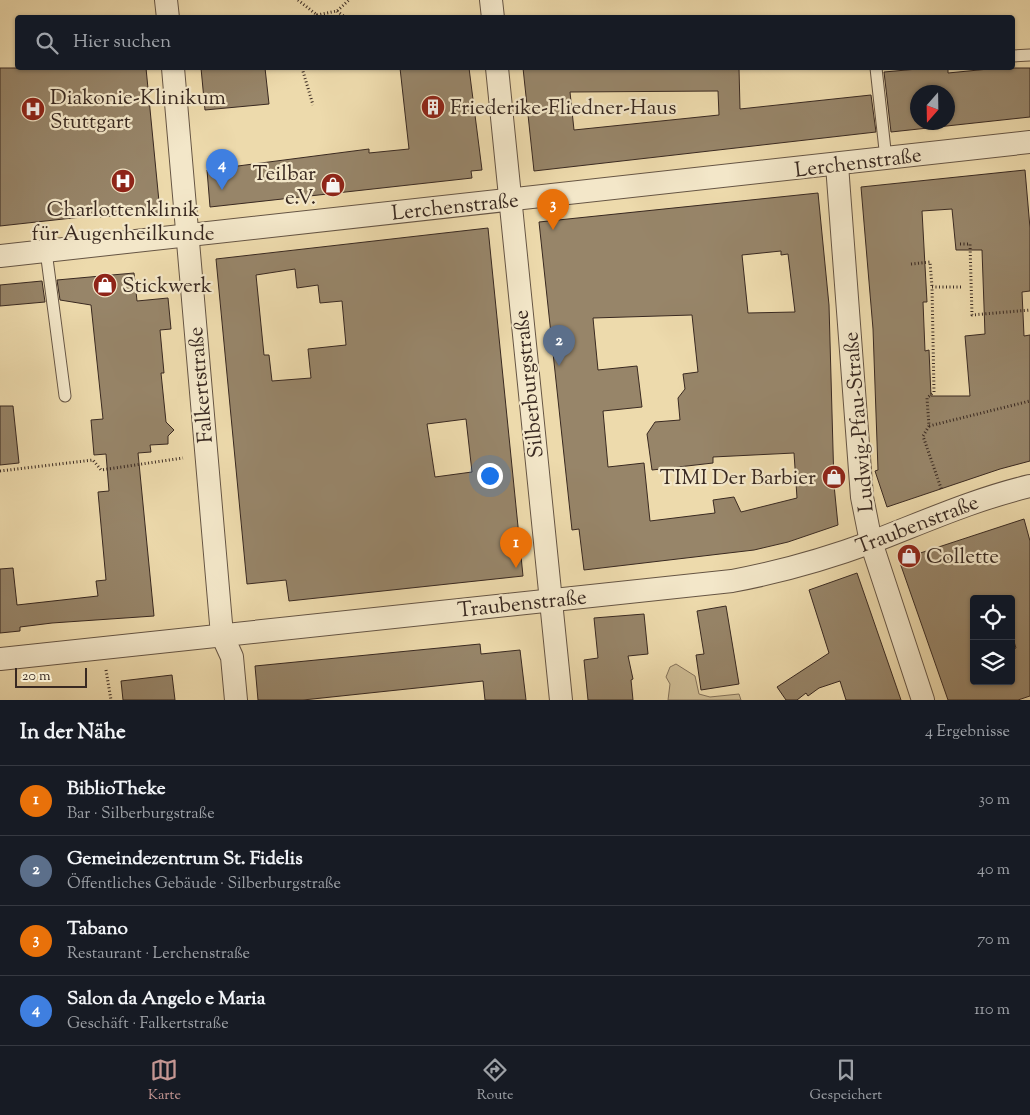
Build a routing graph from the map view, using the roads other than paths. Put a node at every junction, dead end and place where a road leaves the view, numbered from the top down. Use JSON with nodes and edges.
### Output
{"nodes":[{"id":1,"x":166,"y":0,"type":"edge"},
{"id":2,"x":491,"y":0,"type":"edge"},
{"id":3,"x":168,"y":15,"type":"edge"},
{"id":4,"x":492,"y":15,"type":"edge"},
{"id":5,"x":1030,"y":54,"type":"edge"},
{"id":6,"x":1015,"y":56,"type":"edge"},
{"id":7,"x":172,"y":70,"type":"edge"},
{"id":8,"x":497,"y":70,"type":"edge"},
{"id":9,"x":876,"y":70,"type":"edge"},
{"id":10,"x":1030,"y":142,"type":"edge"},
{"id":11,"x":886,"y":159,"type":"junction"},
{"id":12,"x":837,"y":165,"type":"junction"},
{"id":13,"x":510,"y":200,"type":"junction"},
{"id":14,"x":188,"y":235,"type":"junction"},
{"id":15,"x":46,"y":251,"type":"junction"},
{"id":16,"x":0,"y":256,"type":"edge"},
{"id":17,"x":65,"y":396,"type":"dead end"},
{"id":18,"x":1030,"y":486,"type":"edge"},
{"id":19,"x":871,"y":542,"type":"junction"},
{"id":20,"x":551,"y":600,"type":"junction"},
{"id":21,"x":222,"y":634,"type":"junction"},
{"id":22,"x":0,"y":659,"type":"edge"},
{"id":23,"x":236,"y":700,"type":"edge"},
{"id":24,"x":561,"y":700,"type":"edge"},
{"id":25,"x":923,"y":700,"type":"edge"}],
"edges":[{"from":1,"to":3,"type":"street"},
{"from":2,"to":4,"type":"street"},
{"from":5,"to":6,"type":"lane"},
{"from":7,"to":14,"type":"street","name":"Falkertstraße"},
{"from":8,"to":13,"type":"street","name":"Silberburgstraße"},
{"from":9,"to":11,"type":"lane"},
{"from":10,"to":11,"type":"street","name":"Lerchenstraße"},
{"from":11,"to":12,"type":"street","name":"Lerchenstraße"},
{"from":12,"to":13,"type":"street","name":"Lerchenstraße"},
{"from":12,"to":19,"type":"street","name":"Ludwig-Pfau-Straße"},
{"from":13,"to":14,"type":"street","name":"Lerchenstraße"},
{"from":13,"to":20,"type":"street","name":"Silberburgstraße"},
{"from":14,"to":15,"type":"street","name":"Lerchenstraße"},
{"from":14,"to":21,"type":"street","name":"Falkertstraße"},
{"from":15,"to":16,"type":"street","name":"Lerchenstraße"},
{"from":15,"to":17,"type":"lane"},
{"from":18,"to":19,"type":"street","name":"Traubenstraße"},
{"from":19,"to":20,"type":"street","name":"Traubenstraße"},
{"from":19,"to":25,"type":"street","name":"Ludwig-Pfau-Straße"},
{"from":20,"to":21,"type":"street","name":"Traubenstraße"},
{"from":20,"to":24,"type":"street","name":"Silberburgstraße"},
{"from":21,"to":22,"type":"street","name":"Traubenstraße"},
{"from":21,"to":23,"type":"street","name":"Falkertstraße"}]}
